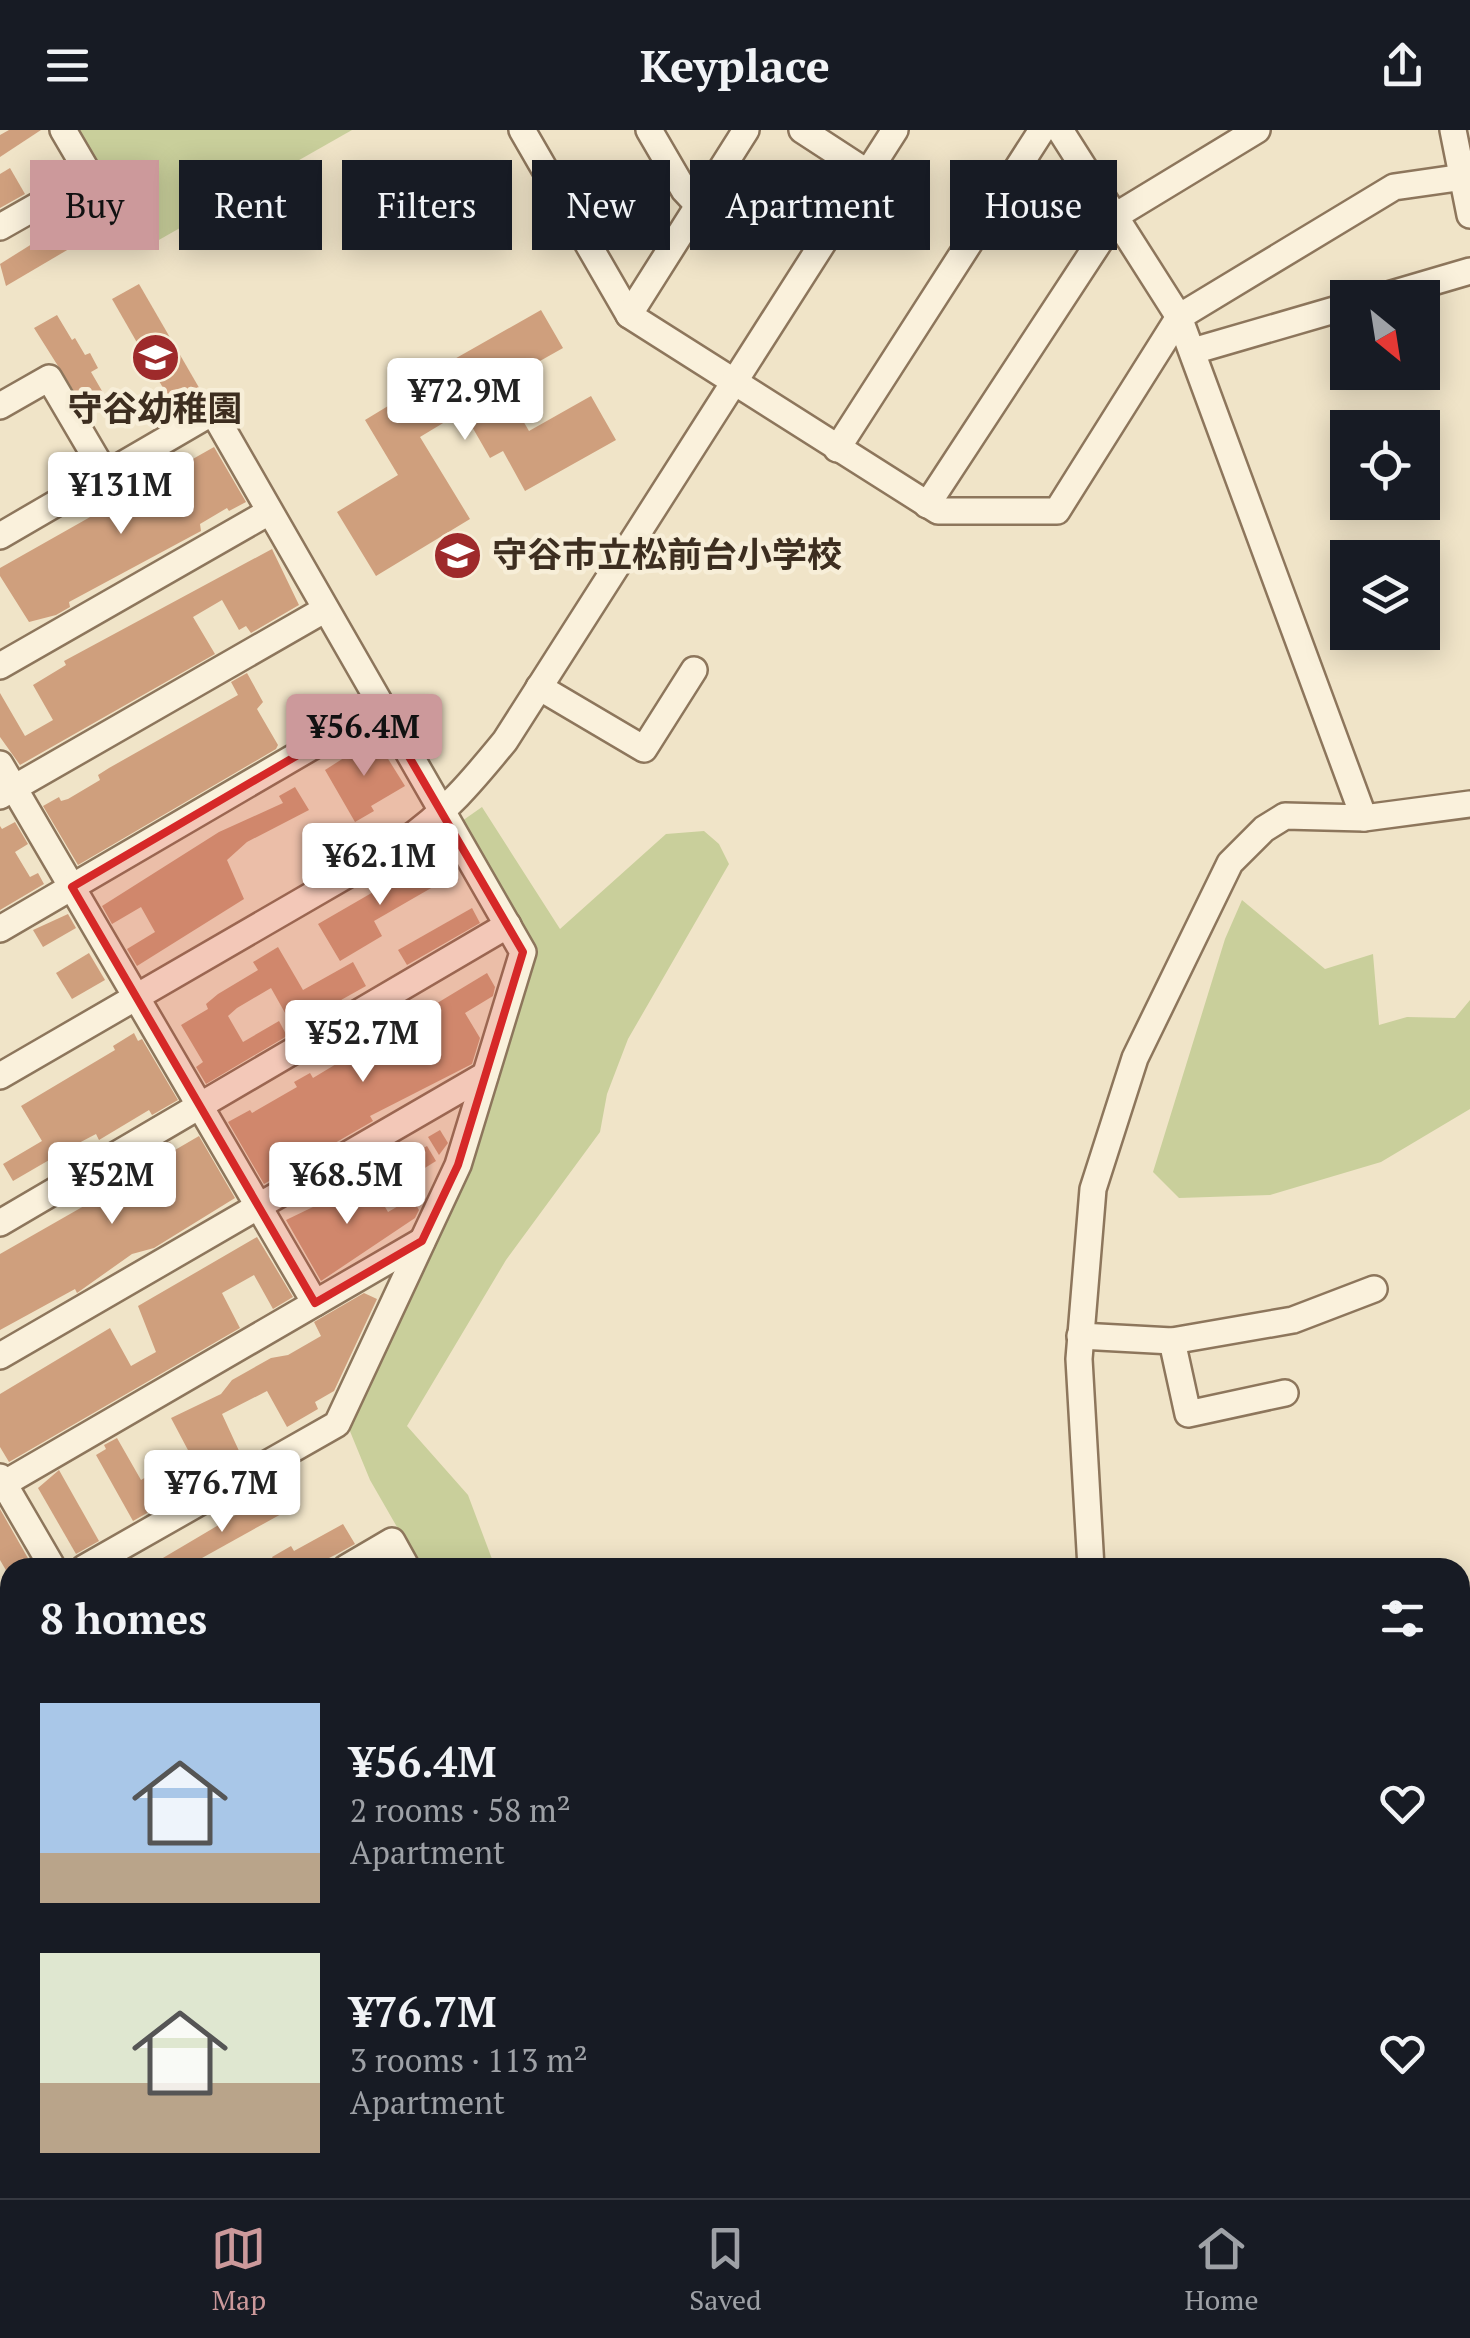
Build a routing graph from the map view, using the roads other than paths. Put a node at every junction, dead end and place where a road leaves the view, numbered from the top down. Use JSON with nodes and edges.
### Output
{"nodes":[{"id":1,"x":63,"y":130,"type":"edge"},
{"id":2,"x":522,"y":130,"type":"edge"},
{"id":3,"x":649,"y":130,"type":"edge"},
{"id":4,"x":746,"y":130,"type":"edge"},
{"id":5,"x":802,"y":130,"type":"edge"},
{"id":6,"x":896,"y":130,"type":"edge"},
{"id":7,"x":1042,"y":130,"type":"edge"},
{"id":8,"x":1060,"y":130,"type":"edge"},
{"id":9,"x":1257,"y":130,"type":"edge"},
{"id":10,"x":1453,"y":130,"type":"edge"},
{"id":11,"x":727,"y":160,"type":"edge"},
{"id":12,"x":848,"y":160,"type":"edge"},
{"id":13,"x":876,"y":160,"type":"edge"},
{"id":14,"x":1080,"y":160,"type":"edge"},
{"id":15,"x":1465,"y":176,"type":"edge"},
{"id":16,"x":690,"y":196,"type":"edge"},
{"id":17,"x":1117,"y":214,"type":"edge"},
{"id":18,"x":1470,"y":214,"type":"edge"},
{"id":19,"x":1117,"y":217,"type":"edge"},
{"id":20,"x":690,"y":218,"type":"edge"},
{"id":21,"x":0,"y":227,"type":"edge"},
{"id":22,"x":819,"y":250,"type":"edge"},
{"id":23,"x":1093,"y":250,"type":"edge"},
{"id":24,"x":1470,"y":271,"type":"edge"},
{"id":25,"x":1439,"y":280,"type":"edge"},
{"id":26,"x":1330,"y":311,"type":"edge"},
{"id":27,"x":629,"y":315,"type":"junction"},
{"id":28,"x":1179,"y":317,"type":"junction"},
{"id":29,"x":1193,"y":351,"type":"junction"},
{"id":30,"x":734,"y":383,"type":"junction"},
{"id":31,"x":0,"y":406,"type":"edge"},
{"id":32,"x":838,"y":449,"type":"junction"},
{"id":33,"x":106,"y":475,"type":"junction"},
{"id":34,"x":926,"y":505,"type":"junction"},
{"id":35,"x":269,"y":512,"type":"junction"},
{"id":36,"x":0,"y":536,"type":"edge"},
{"id":37,"x":324,"y":610,"type":"junction"},
{"id":38,"x":0,"y":666,"type":"edge"},
{"id":39,"x":694,"y":670,"type":"dead end"},
{"id":40,"x":540,"y":687,"type":"junction"},
{"id":41,"x":380,"y":707,"type":"junction"},
{"id":42,"x":0,"y":764,"type":"edge"},
{"id":43,"x":7,"y":792,"type":"edge"},
{"id":44,"x":1470,"y":804,"type":"edge"},
{"id":45,"x":443,"y":812,"type":"junction"},
{"id":46,"x":1364,"y":818,"type":"junction"},
{"id":47,"x":72,"y":887,"type":"junction"},
{"id":48,"x":508,"y":926,"type":"junction"},
{"id":49,"x":0,"y":929,"type":"edge"},
{"id":50,"x":136,"y":996,"type":"junction"},
{"id":51,"x":485,"y":1075,"type":"junction"},
{"id":52,"x":0,"y":1076,"type":"edge"},
{"id":53,"x":200,"y":1106,"type":"junction"},
{"id":54,"x":259,"y":1206,"type":"junction"},
{"id":55,"x":0,"y":1224,"type":"edge"},
{"id":56,"x":422,"y":1241,"type":"junction"},
{"id":57,"x":1374,"y":1289,"type":"dead end"},
{"id":58,"x":315,"y":1303,"type":"junction"},
{"id":59,"x":1080,"y":1336,"type":"junction"},
{"id":60,"x":1172,"y":1341,"type":"junction"},
{"id":61,"x":0,"y":1356,"type":"edge"},
{"id":62,"x":1285,"y":1393,"type":"dead end"},
{"id":63,"x":1,"y":1482,"type":"edge"},
{"id":64,"x":47,"y":1558,"type":"edge"},
{"id":65,"x":102,"y":1558,"type":"edge"},
{"id":66,"x":363,"y":1558,"type":"edge"},
{"id":67,"x":401,"y":1558,"type":"edge"},
{"id":68,"x":1091,"y":1558,"type":"edge"}],
"edges":[{"from":1,"to":21,"type":"street"},
{"from":2,"to":27,"type":"street"},
{"from":3,"to":16,"type":"street"},
{"from":4,"to":11,"type":"street"},
{"from":5,"to":12,"type":"street"},
{"from":6,"to":13,"type":"street"},
{"from":7,"to":32,"type":"street"},
{"from":8,"to":14,"type":"street"},
{"from":9,"to":17,"type":"street"},
{"from":10,"to":15,"type":"street"},
{"from":15,"to":18,"type":"street"},
{"from":15,"to":28,"type":"street"},
{"from":19,"to":28,"type":"street"},
{"from":20,"to":27,"type":"street"},
{"from":22,"to":30,"type":"street"},
{"from":23,"to":34,"type":"street"},
{"from":24,"to":25,"type":"street"},
{"from":26,"to":29,"type":"street"},
{"from":27,"to":30,"type":"street"},
{"from":28,"to":29,"type":"street"},
{"from":28,"to":34,"type":"street"},
{"from":29,"to":46,"type":"street"},
{"from":30,"to":32,"type":"street"},
{"from":30,"to":40,"type":"street"},
{"from":31,"to":33,"type":"street"},
{"from":32,"to":34,"type":"street"},
{"from":33,"to":35,"type":"street"},
{"from":33,"to":36,"type":"street"},
{"from":35,"to":37,"type":"street"},
{"from":35,"to":38,"type":"street"},
{"from":37,"to":41,"type":"street"},
{"from":37,"to":43,"type":"street"},
{"from":39,"to":40,"type":"street"},
{"from":40,"to":45,"type":"street"},
{"from":41,"to":45,"type":"street"},
{"from":41,"to":47,"type":"street"},
{"from":42,"to":43,"type":"street"},
{"from":43,"to":47,"type":"street"},
{"from":44,"to":46,"type":"street"},
{"from":45,"to":48,"type":"street"},
{"from":45,"to":50,"type":"street"},
{"from":46,"to":59,"type":"street"},
{"from":47,"to":49,"type":"street"},
{"from":47,"to":50,"type":"street"},
{"from":48,"to":51,"type":"street"},
{"from":48,"to":53,"type":"street"},
{"from":50,"to":52,"type":"street"},
{"from":50,"to":53,"type":"street"},
{"from":51,"to":54,"type":"street"},
{"from":51,"to":56,"type":"street"},
{"from":53,"to":54,"type":"street"},
{"from":53,"to":55,"type":"street"},
{"from":54,"to":58,"type":"street"},
{"from":54,"to":61,"type":"street"},
{"from":56,"to":58,"type":"street"},
{"from":56,"to":65,"type":"street"},
{"from":57,"to":60,"type":"street"},
{"from":58,"to":63,"type":"street"},
{"from":59,"to":60,"type":"street"},
{"from":59,"to":68,"type":"street"},
{"from":60,"to":62,"type":"street"},
{"from":63,"to":64,"type":"street"},
{"from":66,"to":67,"type":"street"}]}
